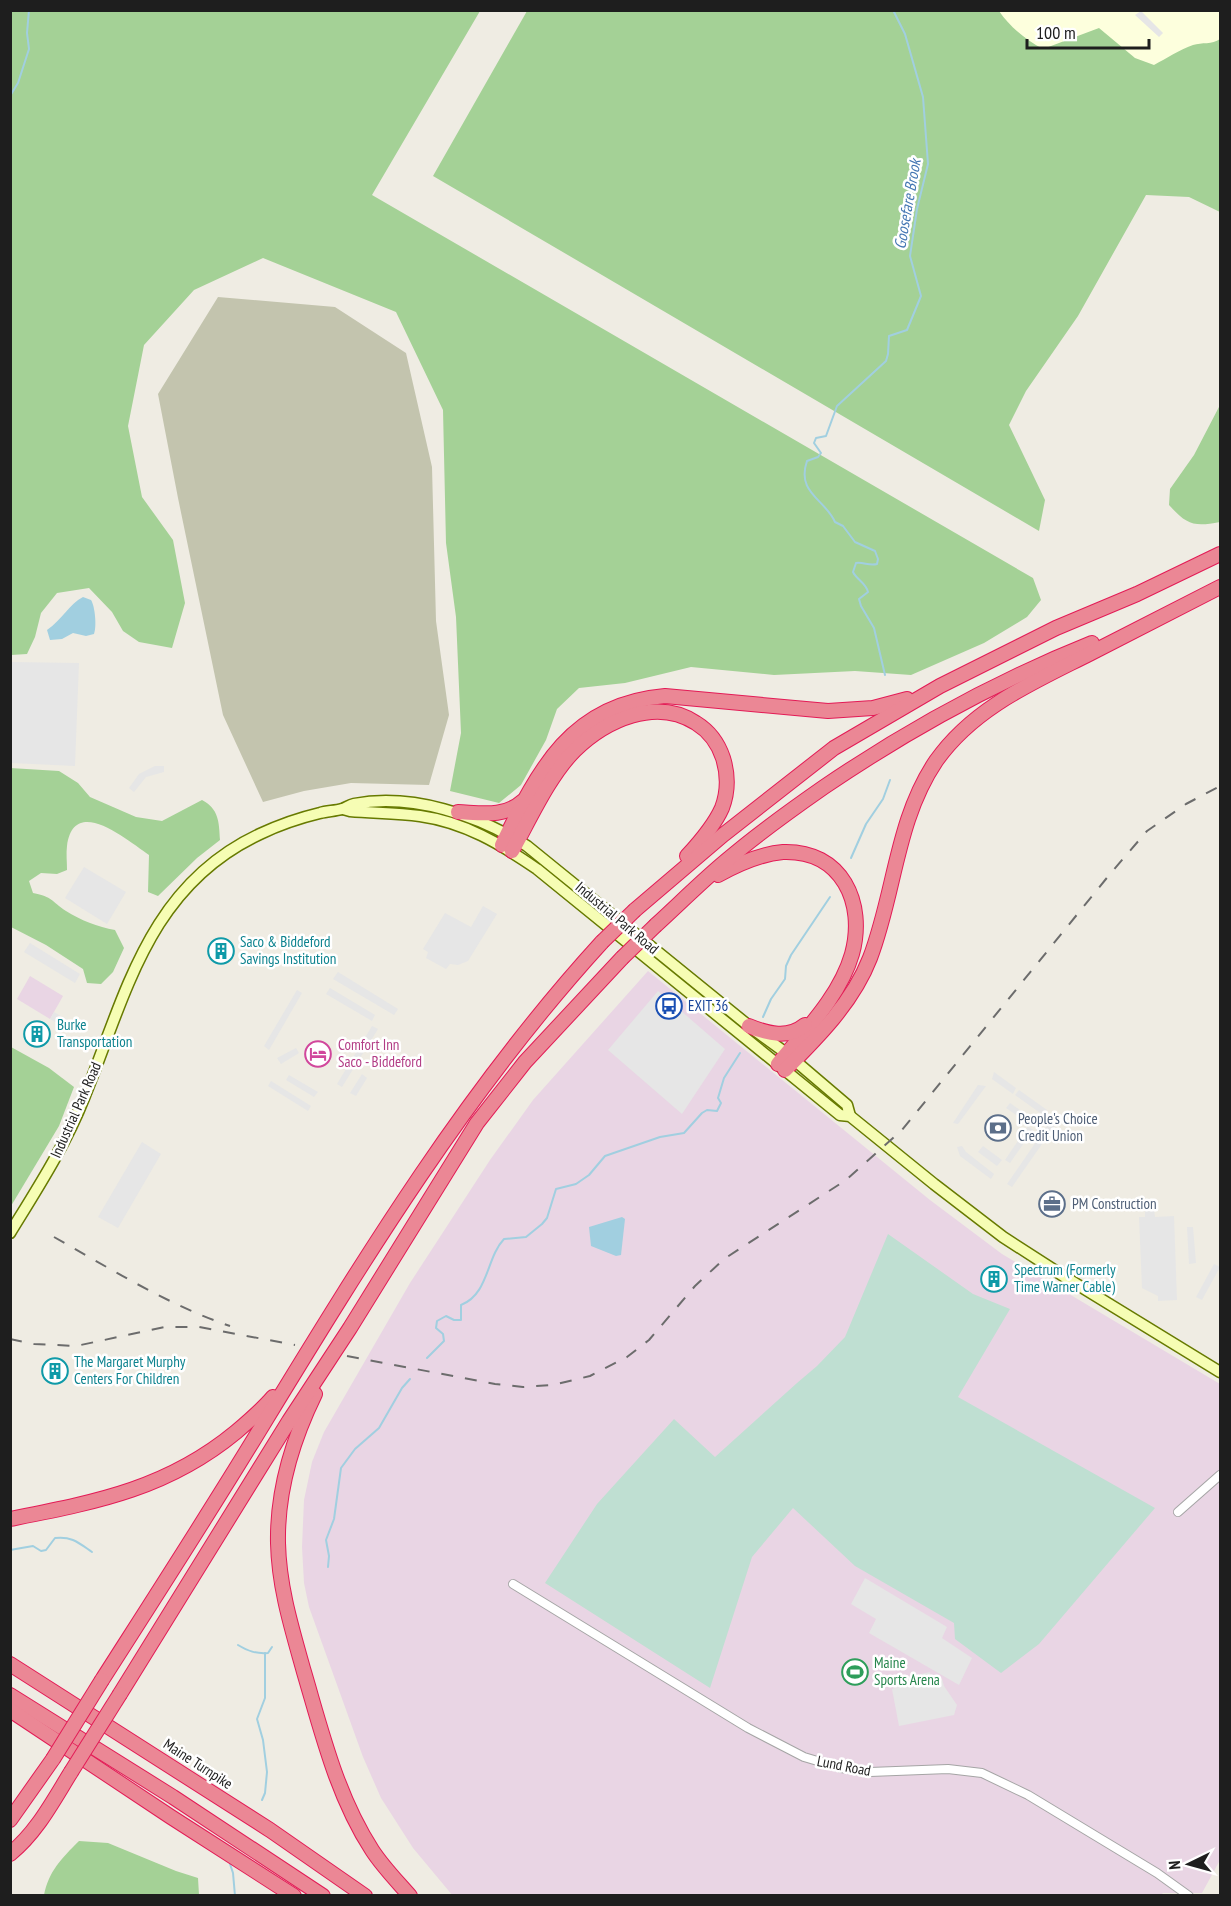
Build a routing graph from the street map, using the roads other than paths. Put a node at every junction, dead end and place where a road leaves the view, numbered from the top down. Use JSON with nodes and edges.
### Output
{"nodes":[{"id":1,"x":1221,"y":554,"type":"edge"},
{"id":2,"x":1221,"y":587,"type":"edge"},
{"id":3,"x":1169,"y":613,"type":"junction"},
{"id":4,"x":940,"y":686,"type":"junction"},
{"id":5,"x":532,"y":790,"type":"junction"},
{"id":6,"x":343,"y":809,"type":"junction"},
{"id":7,"x":458,"y":812,"type":"junction"},
{"id":8,"x":510,"y":843,"type":"junction"},
{"id":9,"x":696,"y":888,"type":"junction"},
{"id":10,"x":634,"y":910,"type":"junction"},
{"id":11,"x":818,"y":1014,"type":"junction"},
{"id":12,"x":749,"y":1026,"type":"junction"},
{"id":13,"x":786,"y":1062,"type":"junction"},
{"id":14,"x":10,"y":1233,"type":"edge"},
{"id":15,"x":350,"y":1328,"type":"junction"},
{"id":16,"x":295,"y":1370,"type":"junction"},
{"id":17,"x":1221,"y":1372,"type":"edge"},
{"id":18,"x":1221,"y":1475,"type":"edge"},
{"id":19,"x":1178,"y":1512,"type":"dead end"},
{"id":20,"x":10,"y":1519,"type":"edge"},
{"id":21,"x":513,"y":1584,"type":"dead end"},
{"id":22,"x":10,"y":1664,"type":"edge"},
{"id":23,"x":10,"y":1695,"type":"edge"},
{"id":24,"x":10,"y":1710,"type":"edge"},
{"id":25,"x":10,"y":1820,"type":"edge"},
{"id":26,"x":10,"y":1854,"type":"edge"},
{"id":27,"x":294,"y":1896,"type":"edge"},
{"id":28,"x":323,"y":1896,"type":"edge"},
{"id":29,"x":365,"y":1896,"type":"edge"},
{"id":30,"x":410,"y":1896,"type":"edge"},
{"id":31,"x":1189,"y":1896,"type":"edge"}],
"edges":[{"from":1,"to":4,"type":"highway"},
{"from":2,"to":3,"type":"highway"},
{"from":3,"to":9,"type":"highway"},
{"from":3,"to":13,"type":"highway"},
{"from":4,"to":5,"type":"highway"},
{"from":4,"to":10,"type":"highway"},
{"from":5,"to":7,"type":"highway"},
{"from":5,"to":8,"type":"highway"},
{"from":6,"to":7,"type":"main road","name":"Industrial Park Road"},
{"from":6,"to":8,"type":"main road","name":"Industrial Park Road"},
{"from":6,"to":14,"type":"main road","name":"Industrial Park Road"},
{"from":7,"to":8,"type":"main road","name":"Industrial Park Road"},
{"from":8,"to":10,"type":"highway"},
{"from":8,"to":12,"type":"main road","name":"Industrial Park Road"},
{"from":8,"to":13,"type":"main road","name":"Industrial Park Road"},
{"from":9,"to":11,"type":"highway"},
{"from":9,"to":15,"type":"highway","bridge":true},
{"from":10,"to":16,"type":"highway","bridge":true},
{"from":11,"to":12,"type":"highway"},
{"from":11,"to":13,"type":"highway"},
{"from":12,"to":13,"type":"main road","name":"Industrial Park Road"},
{"from":13,"to":17,"type":"main road","name":"Industrial Park Road"},
{"from":15,"to":26,"type":"highway","bridge":true},
{"from":15,"to":30,"type":"highway"},
{"from":16,"to":20,"type":"highway"},
{"from":16,"to":25,"type":"highway","bridge":true},
{"from":18,"to":19,"type":"street"},
{"from":21,"to":31,"type":"street","name":"Lund Road"},
{"from":22,"to":29,"type":"highway","name":"Maine Turnpike"},
{"from":23,"to":28,"type":"highway"},
{"from":24,"to":27,"type":"highway"}]}
